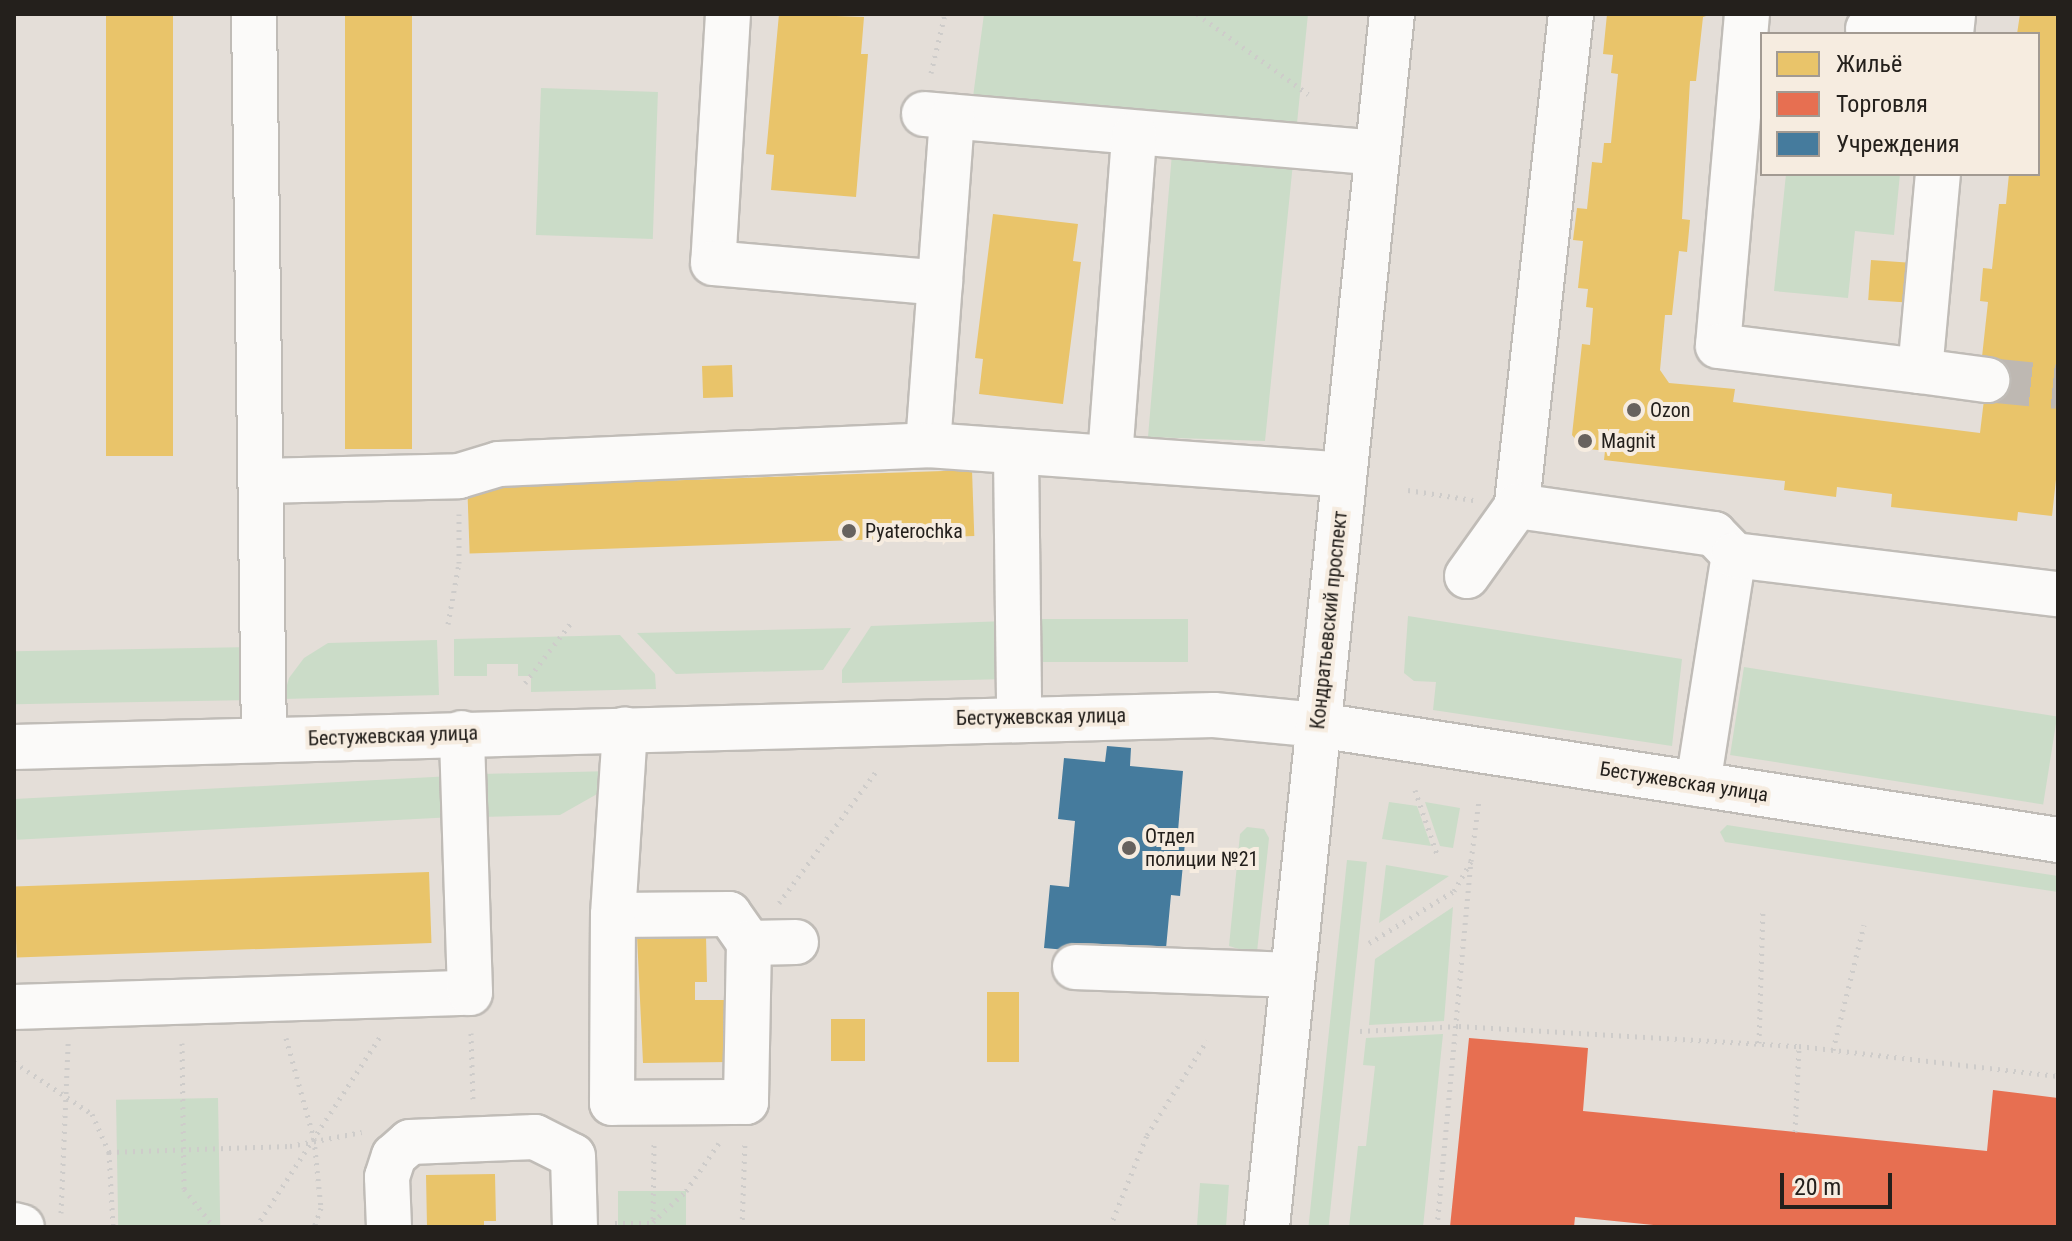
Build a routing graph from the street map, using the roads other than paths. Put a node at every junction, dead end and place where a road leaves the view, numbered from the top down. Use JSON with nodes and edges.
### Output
{"nodes":[{"id":1,"x":254,"y":14,"type":"edge"},
{"id":2,"x":728,"y":14,"type":"edge"},
{"id":3,"x":1392,"y":14,"type":"edge"},
{"id":4,"x":1571,"y":14,"type":"edge"},
{"id":5,"x":1747,"y":14,"type":"edge"},
{"id":6,"x":1868,"y":29,"type":"dead end"},
{"id":7,"x":1902,"y":32,"type":"edge"},
{"id":8,"x":1134,"y":135,"type":"junction"},
{"id":9,"x":1376,"y":153,"type":"junction"},
{"id":10,"x":1938,"y":176,"type":"edge"},
{"id":11,"x":940,"y":283,"type":"junction"},
{"id":12,"x":1920,"y":371,"type":"junction"},
{"id":13,"x":1987,"y":380,"type":"tunnel mouth"},
{"id":14,"x":928,"y":445,"type":"junction"},
{"id":15,"x":1016,"y":454,"type":"junction"},
{"id":16,"x":1110,"y":457,"type":"junction"},
{"id":17,"x":1344,"y":475,"type":"junction"},
{"id":18,"x":260,"y":481,"type":"junction"},
{"id":19,"x":1517,"y":506,"type":"junction"},
{"id":20,"x":1734,"y":555,"type":"junction"},
{"id":21,"x":1467,"y":576,"type":"dead end"},
{"id":22,"x":2058,"y":594,"type":"edge"},
{"id":23,"x":1019,"y":717,"type":"junction"},
{"id":24,"x":1318,"y":725,"type":"junction"},
{"id":25,"x":625,"y":729,"type":"junction"},
{"id":26,"x":462,"y":733,"type":"junction"},
{"id":27,"x":264,"y":740,"type":"junction"},
{"id":28,"x":14,"y":747,"type":"edge"},
{"id":29,"x":1698,"y":784,"type":"junction"},
{"id":30,"x":2058,"y":840,"type":"edge"},
{"id":31,"x":613,"y":915,"type":"junction"},
{"id":32,"x":796,"y":942,"type":"dead end"},
{"id":33,"x":749,"y":943,"type":"junction"},
{"id":34,"x":1075,"y":967,"type":"dead end"},
{"id":35,"x":1292,"y":975,"type":"junction"},
{"id":36,"x":14,"y":1007,"type":"edge"},
{"id":37,"x":40,"y":1223,"type":"edge"},
{"id":38,"x":14,"y":1225,"type":"edge"},
{"id":39,"x":389,"y":1227,"type":"edge"},
{"id":40,"x":575,"y":1227,"type":"edge"},
{"id":41,"x":1267,"y":1227,"type":"edge"}],
"edges":[{"from":1,"to":18,"type":"street"},
{"from":2,"to":11,"type":"street"},
{"from":3,"to":9,"type":"street","name":"Кондратьевский проспект"},
{"from":4,"to":19,"type":"street"},
{"from":5,"to":12,"type":"street"},
{"from":6,"to":7,"type":"street"},
{"from":8,"to":9,"type":"street"},
{"from":8,"to":11,"type":"street"},
{"from":8,"to":16,"type":"street"},
{"from":9,"to":17,"type":"street","name":"Кондратьевский проспект"},
{"from":10,"to":12,"type":"street"},
{"from":11,"to":14,"type":"street"},
{"from":12,"to":13,"type":"street"},
{"from":14,"to":15,"type":"street"},
{"from":14,"to":18,"type":"street"},
{"from":15,"to":16,"type":"street"},
{"from":15,"to":23,"type":"street"},
{"from":16,"to":17,"type":"street"},
{"from":17,"to":24,"type":"street","name":"Кондратьевский проспект"},
{"from":18,"to":27,"type":"street"},
{"from":19,"to":20,"type":"street"},
{"from":19,"to":21,"type":"street"},
{"from":20,"to":22,"type":"street"},
{"from":20,"to":29,"type":"street"},
{"from":23,"to":24,"type":"street","name":"Бестужевская улица"},
{"from":23,"to":25,"type":"street","name":"Бестужевская улица"},
{"from":24,"to":29,"type":"street","name":"Бестужевская улица"},
{"from":24,"to":35,"type":"street","name":"Кондратьевский проспект"},
{"from":25,"to":26,"type":"street","name":"Бестужевская улица"},
{"from":25,"to":31,"type":"street"},
{"from":26,"to":27,"type":"street","name":"Бестужевская улица"},
{"from":26,"to":36,"type":"street"},
{"from":27,"to":28,"type":"street","name":"Бестужевская улица"},
{"from":29,"to":30,"type":"street","name":"Бестужевская улица"},
{"from":31,"to":33,"type":"street"},
{"from":31,"to":33,"type":"street"},
{"from":32,"to":33,"type":"street"},
{"from":34,"to":35,"type":"street"},
{"from":35,"to":41,"type":"street","name":"Кондратьевский проспект"},
{"from":37,"to":38,"type":"street"},
{"from":39,"to":40,"type":"street"}]}
